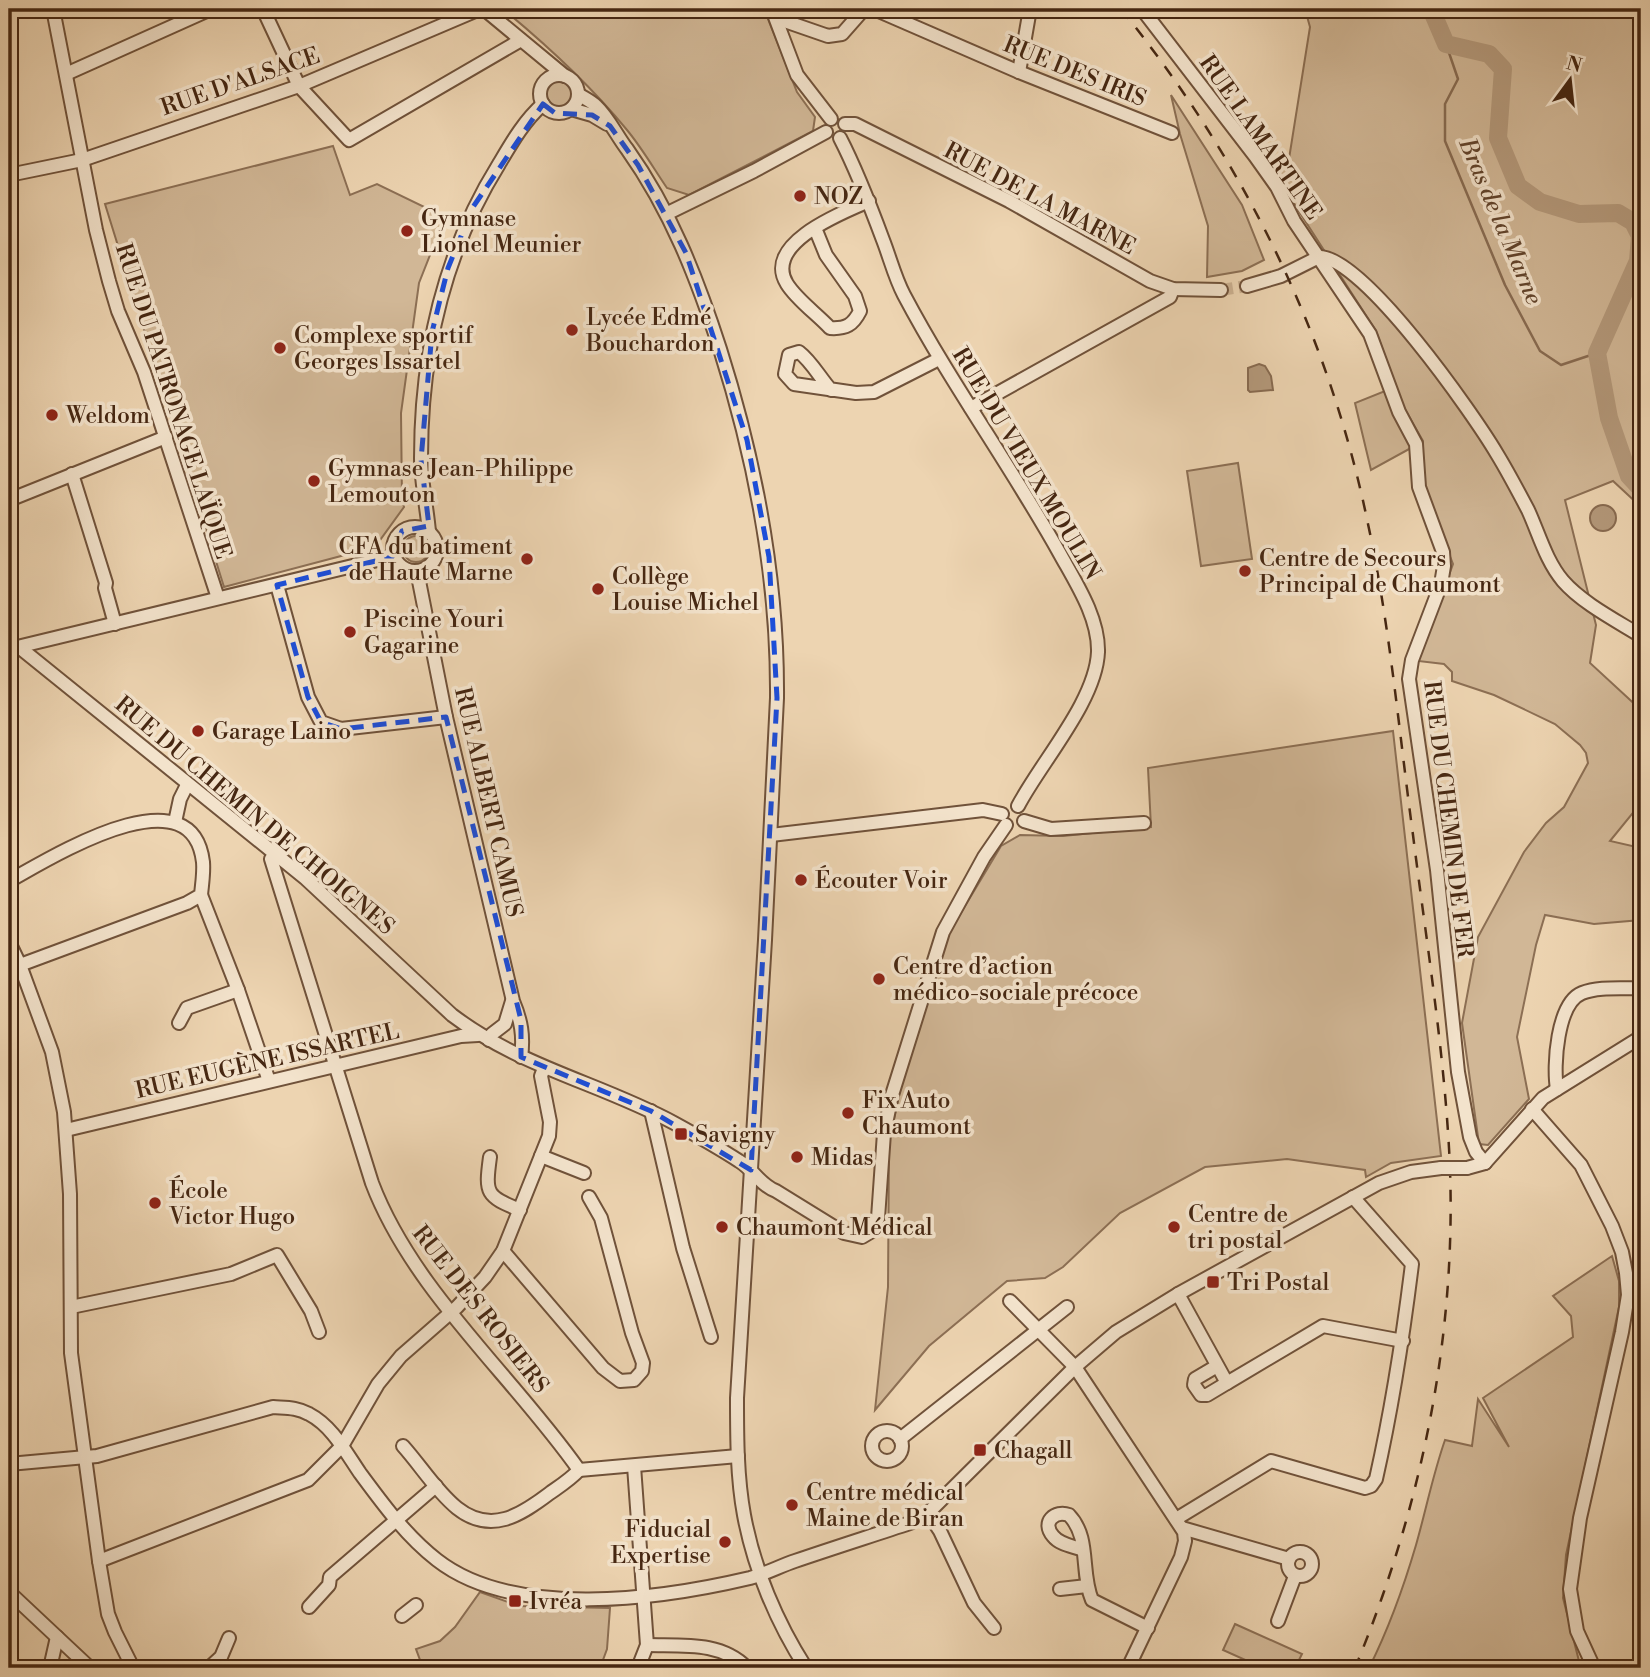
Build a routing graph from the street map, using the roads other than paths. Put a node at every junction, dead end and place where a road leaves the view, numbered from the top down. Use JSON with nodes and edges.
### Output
{"nodes":[{"id":1,"x":53,"y":9,"type":"edge"},
{"id":2,"x":211,"y":9,"type":"edge"},
{"id":3,"x":263,"y":9,"type":"edge"},
{"id":4,"x":482,"y":9,"type":"edge"},
{"id":5,"x":1030,"y":9,"type":"edge"},
{"id":6,"x":1142,"y":9,"type":"edge"},
{"id":7,"x":774,"y":13,"type":"edge"},
{"id":8,"x":521,"y":40,"type":"junction"},
{"id":9,"x":539,"y":55,"type":"junction"},
{"id":10,"x":1019,"y":72,"type":"junction"},
{"id":11,"x":66,"y":74,"type":"junction"},
{"id":12,"x":565,"y":76,"type":"junction"},
{"id":13,"x":545,"y":81,"type":"junction"},
{"id":14,"x":299,"y":86,"type":"junction"},
{"id":15,"x":578,"y":94,"type":"junction"},
{"id":16,"x":543,"y":104,"type":"junction"},
{"id":17,"x":571,"y":110,"type":"junction"},
{"id":18,"x":831,"y":119,"type":"junction"},
{"id":19,"x":845,"y":124,"type":"junction"},
{"id":20,"x":610,"y":126,"type":"junction"},
{"id":21,"x":826,"y":132,"type":"junction"},
{"id":22,"x":1172,"y":133,"type":"dead end"},
{"id":23,"x":840,"y":138,"type":"junction"},
{"id":24,"x":82,"y":160,"type":"junction"},
{"id":25,"x":9,"y":175,"type":"edge"},
{"id":26,"x":869,"y":201,"type":"junction"},
{"id":27,"x":668,"y":213,"type":"junction"},
{"id":28,"x":815,"y":228,"type":"junction"},
{"id":29,"x":1319,"y":257,"type":"junction"},
{"id":30,"x":1247,"y":286,"type":"tunnel mouth"},
{"id":31,"x":1173,"y":289,"type":"junction"},
{"id":32,"x":1221,"y":290,"type":"tunnel mouth"},
{"id":33,"x":939,"y":359,"type":"junction"},
{"id":34,"x":831,"y":390,"type":"dead end"},
{"id":35,"x":971,"y":408,"type":"junction"},
{"id":36,"x":166,"y":437,"type":"junction"},
{"id":37,"x":72,"y":474,"type":"junction"},
{"id":38,"x":423,"y":494,"type":"junction"},
{"id":39,"x":9,"y":500,"type":"edge"},
{"id":40,"x":409,"y":528,"type":"junction"},
{"id":41,"x":429,"y":532,"type":"junction"},
{"id":42,"x":394,"y":556,"type":"junction"},
{"id":43,"x":417,"y":571,"type":"junction"},
{"id":44,"x":277,"y":585,"type":"junction"},
{"id":45,"x":218,"y":598,"type":"junction"},
{"id":46,"x":115,"y":624,"type":"junction"},
{"id":47,"x":1641,"y":636,"type":"edge"},
{"id":48,"x":14,"y":648,"type":"edge"},
{"id":49,"x":446,"y":717,"type":"junction"},
{"id":50,"x":187,"y":785,"type":"junction"},
{"id":51,"x":1018,"y":806,"type":"junction"},
{"id":52,"x":1004,"y":819,"type":"junction"},
{"id":53,"x":1024,"y":821,"type":"junction"},
{"id":54,"x":175,"y":822,"type":"junction"},
{"id":55,"x":1144,"y":823,"type":"dead end"},
{"id":56,"x":771,"y":835,"type":"junction"},
{"id":57,"x":275,"y":854,"type":"junction"},
{"id":58,"x":9,"y":881,"type":"edge"},
{"id":59,"x":201,"y":895,"type":"junction"},
{"id":60,"x":9,"y":942,"type":"edge"},
{"id":61,"x":20,"y":965,"type":"junction"},
{"id":62,"x":1641,"y":988,"type":"edge"},
{"id":63,"x":238,"y":990,"type":"junction"},
{"id":64,"x":513,"y":1001,"type":"junction"},
{"id":65,"x":179,"y":1023,"type":"dead end"},
{"id":66,"x":505,"y":1024,"type":"junction"},
{"id":67,"x":521,"y":1026,"type":"junction"},
{"id":68,"x":483,"y":1037,"type":"junction"},
{"id":69,"x":1641,"y":1037,"type":"edge"},
{"id":70,"x":522,"y":1057,"type":"junction"},
{"id":71,"x":335,"y":1066,"type":"junction"},
{"id":72,"x":544,"y":1068,"type":"junction"},
{"id":73,"x":269,"y":1081,"type":"junction"},
{"id":74,"x":1557,"y":1088,"type":"junction"},
{"id":75,"x":1532,"y":1109,"type":"junction"},
{"id":76,"x":651,"y":1111,"type":"junction"},
{"id":77,"x":66,"y":1130,"type":"junction"},
{"id":78,"x":541,"y":1156,"type":"junction"},
{"id":79,"x":490,"y":1157,"type":"dead end"},
{"id":80,"x":1485,"y":1163,"type":"junction"},
{"id":81,"x":751,"y":1170,"type":"junction"},
{"id":82,"x":584,"y":1173,"type":"dead end"},
{"id":83,"x":589,"y":1197,"type":"dead end"},
{"id":84,"x":1353,"y":1197,"type":"junction"},
{"id":85,"x":520,"y":1210,"type":"junction"},
{"id":86,"x":503,"y":1251,"type":"junction"},
{"id":87,"x":1178,"y":1294,"type":"junction"},
{"id":88,"x":1010,"y":1301,"type":"dead end"},
{"id":89,"x":71,"y":1307,"type":"junction"},
{"id":90,"x":1067,"y":1307,"type":"dead end"},
{"id":91,"x":451,"y":1312,"type":"junction"},
{"id":92,"x":1038,"y":1329,"type":"junction"},
{"id":93,"x":319,"y":1332,"type":"dead end"},
{"id":94,"x":711,"y":1337,"type":"dead end"},
{"id":95,"x":1403,"y":1341,"type":"junction"},
{"id":96,"x":1217,"y":1366,"type":"junction"},
{"id":97,"x":1075,"y":1367,"type":"junction"},
{"id":98,"x":1227,"y":1383,"type":"junction"},
{"id":99,"x":900,"y":1439,"type":"dead end"},
{"id":100,"x":341,"y":1446,"type":"junction"},
{"id":101,"x":403,"y":1446,"type":"dead end"},
{"id":102,"x":738,"y":1456,"type":"junction"},
{"id":103,"x":85,"y":1458,"type":"junction"},
{"id":104,"x":9,"y":1464,"type":"edge"},
{"id":105,"x":634,"y":1466,"type":"junction"},
{"id":106,"x":579,"y":1470,"type":"junction"},
{"id":107,"x":436,"y":1486,"type":"junction"},
{"id":108,"x":928,"y":1513,"type":"junction"},
{"id":109,"x":396,"y":1520,"type":"junction"},
{"id":110,"x":1179,"y":1523,"type":"junction"},
{"id":111,"x":1083,"y":1550,"type":"dead end"},
{"id":112,"x":1289,"y":1559,"type":"junction"},
{"id":113,"x":99,"y":1561,"type":"junction"},
{"id":114,"x":761,"y":1574,"type":"junction"},
{"id":115,"x":1295,"y":1576,"type":"junction"},
{"id":116,"x":1087,"y":1586,"type":"junction"},
{"id":117,"x":1060,"y":1589,"type":"dead end"},
{"id":118,"x":9,"y":1592,"type":"edge"},
{"id":119,"x":644,"y":1597,"type":"junction"},
{"id":120,"x":416,"y":1605,"type":"dead end"},
{"id":121,"x":309,"y":1607,"type":"dead end"},
{"id":122,"x":402,"y":1616,"type":"dead end"},
{"id":123,"x":1278,"y":1622,"type":"dead end"},
{"id":124,"x":994,"y":1628,"type":"dead end"},
{"id":125,"x":1148,"y":1628,"type":"junction"},
{"id":126,"x":57,"y":1637,"type":"junction"},
{"id":127,"x":229,"y":1639,"type":"dead end"},
{"id":128,"x":647,"y":1645,"type":"junction"},
{"id":129,"x":50,"y":1668,"type":"edge"},
{"id":130,"x":90,"y":1668,"type":"edge"},
{"id":131,"x":133,"y":1668,"type":"edge"},
{"id":132,"x":209,"y":1668,"type":"edge"},
{"id":133,"x":638,"y":1668,"type":"edge"},
{"id":134,"x":747,"y":1668,"type":"edge"},
{"id":135,"x":806,"y":1668,"type":"edge"},
{"id":136,"x":1128,"y":1668,"type":"edge"},
{"id":137,"x":1594,"y":1668,"type":"edge"}],
"edges":[{"from":1,"to":11,"type":"street","name":"RUE DU PATRONAGE LAÏQUE"},
{"from":2,"to":11,"type":"street"},
{"from":3,"to":14,"type":"street"},
{"from":4,"to":8,"type":"street"},
{"from":4,"to":14,"type":"street","name":"RUE D'ALSACE"},
{"from":5,"to":10,"type":"street"},
{"from":6,"to":29,"type":"street","name":"RUE LAMARTINE"},
{"from":7,"to":10,"type":"street","name":"RUE DES IRIS"},
{"from":7,"to":18,"type":"street"},
{"from":8,"to":9,"type":"street"},
{"from":8,"to":14,"type":"street"},
{"from":9,"to":12,"type":"street"},
{"from":9,"to":13,"type":"street"},
{"from":10,"to":22,"type":"street","name":"RUE DES IRIS"},
{"from":11,"to":24,"type":"street","name":"RUE DU PATRONAGE LAÏQUE"},
{"from":12,"to":13,"type":"street"},
{"from":12,"to":15,"type":"street"},
{"from":13,"to":16,"type":"street"},
{"from":14,"to":24,"type":"street","name":"RUE D'ALSACE"},
{"from":15,"to":17,"type":"street"},
{"from":15,"to":20,"type":"street"},
{"from":16,"to":17,"type":"street"},
{"from":16,"to":38,"type":"street"},
{"from":17,"to":20,"type":"street"},
{"from":18,"to":19,"type":"street"},
{"from":18,"to":21,"type":"street"},
{"from":19,"to":23,"type":"street"},
{"from":19,"to":31,"type":"street","name":"RUE DE LA MARNE"},
{"from":20,"to":27,"type":"street"},
{"from":21,"to":23,"type":"street"},
{"from":21,"to":27,"type":"street"},
{"from":23,"to":26,"type":"street","name":"RUE DU VIEUX MOULIN"},
{"from":24,"to":25,"type":"street","name":"RUE D'ALSACE"},
{"from":24,"to":36,"type":"street","name":"RUE DU PATRONAGE LAÏQUE"},
{"from":26,"to":28,"type":"street"},
{"from":26,"to":33,"type":"street","name":"RUE DU VIEUX MOULIN"},
{"from":27,"to":56,"type":"street"},
{"from":28,"to":28,"type":"street"},
{"from":29,"to":30,"type":"street"},
{"from":29,"to":47,"type":"street"},
{"from":29,"to":80,"type":"street","name":"RUE DU CHEMIN DE FER"},
{"from":31,"to":32,"type":"street","name":"RUE DE LA MARNE"},
{"from":31,"to":35,"type":"street"},
{"from":33,"to":34,"type":"street"},
{"from":33,"to":35,"type":"street","name":"RUE DU VIEUX MOULIN"},
{"from":35,"to":51,"type":"street","name":"RUE DU VIEUX MOULIN"},
{"from":36,"to":37,"type":"street"},
{"from":36,"to":45,"type":"street","name":"RUE DU PATRONAGE LAÏQUE"},
{"from":37,"to":39,"type":"street"},
{"from":37,"to":46,"type":"street"},
{"from":38,"to":40,"type":"street"},
{"from":38,"to":41,"type":"street"},
{"from":40,"to":41,"type":"street"},
{"from":40,"to":42,"type":"street"},
{"from":41,"to":43,"type":"street"},
{"from":42,"to":43,"type":"street"},
{"from":42,"to":44,"type":"street"},
{"from":43,"to":49,"type":"street","name":"RUE ALBERT CAMUS"},
{"from":44,"to":45,"type":"street"},
{"from":44,"to":49,"type":"street"},
{"from":45,"to":46,"type":"street"},
{"from":46,"to":48,"type":"street"},
{"from":48,"to":50,"type":"street","name":"RUE DU CHEMIN DE CHOIGNES"},
{"from":49,"to":64,"type":"street","name":"RUE ALBERT CAMUS"},
{"from":50,"to":54,"type":"street"},
{"from":50,"to":57,"type":"street","name":"RUE DU CHEMIN DE CHOIGNES"},
{"from":51,"to":52,"type":"street"},
{"from":51,"to":53,"type":"street"},
{"from":52,"to":53,"type":"street"},
{"from":52,"to":56,"type":"street"},
{"from":52,"to":81,"type":"street","name":"RUE DU CHEMIN DE CHOIGNES"},
{"from":53,"to":55,"type":"street"},
{"from":54,"to":58,"type":"street"},
{"from":54,"to":59,"type":"street"},
{"from":56,"to":81,"type":"street"},
{"from":57,"to":68,"type":"street","name":"RUE DU CHEMIN DE CHOIGNES"},
{"from":57,"to":71,"type":"street","name":"RUE DES ROSIERS"},
{"from":59,"to":61,"type":"street"},
{"from":59,"to":63,"type":"street"},
{"from":60,"to":61,"type":"street"},
{"from":61,"to":77,"type":"street"},
{"from":62,"to":74,"type":"street"},
{"from":63,"to":65,"type":"street"},
{"from":63,"to":73,"type":"street"},
{"from":64,"to":66,"type":"street"},
{"from":64,"to":67,"type":"street","name":"RUE ALBERT CAMUS"},
{"from":66,"to":67,"type":"street"},
{"from":66,"to":68,"type":"street"},
{"from":67,"to":70,"type":"street","name":"RUE ALBERT CAMUS"},
{"from":68,"to":70,"type":"street","name":"RUE DU CHEMIN DE CHOIGNES"},
{"from":68,"to":71,"type":"street","name":"RUE EUGÈNE ISSARTEL"},
{"from":69,"to":74,"type":"street"},
{"from":70,"to":72,"type":"street","name":"RUE DU CHEMIN DE CHOIGNES"},
{"from":71,"to":73,"type":"street","name":"RUE EUGÈNE ISSARTEL"},
{"from":71,"to":91,"type":"street","name":"RUE DES ROSIERS"},
{"from":72,"to":76,"type":"street","name":"RUE DU CHEMIN DE CHOIGNES"},
{"from":72,"to":78,"type":"street"},
{"from":73,"to":77,"type":"street","name":"RUE EUGÈNE ISSARTEL"},
{"from":74,"to":75,"type":"street"},
{"from":75,"to":80,"type":"street"},
{"from":75,"to":137,"type":"street"},
{"from":76,"to":81,"type":"street","name":"RUE DU CHEMIN DE CHOIGNES"},
{"from":76,"to":94,"type":"street"},
{"from":77,"to":89,"type":"street"},
{"from":78,"to":82,"type":"street"},
{"from":78,"to":85,"type":"street"},
{"from":79,"to":85,"type":"street"},
{"from":80,"to":84,"type":"street","bridge":true},
{"from":81,"to":102,"type":"street"},
{"from":83,"to":86,"type":"street"},
{"from":84,"to":87,"type":"street"},
{"from":84,"to":95,"type":"street"},
{"from":85,"to":86,"type":"street"},
{"from":86,"to":91,"type":"street"},
{"from":87,"to":96,"type":"street"},
{"from":87,"to":97,"type":"street"},
{"from":88,"to":92,"type":"street"},
{"from":89,"to":93,"type":"street"},
{"from":89,"to":103,"type":"street"},
{"from":90,"to":92,"type":"street"},
{"from":91,"to":100,"type":"street"},
{"from":91,"to":106,"type":"street","name":"RUE DES ROSIERS"},
{"from":92,"to":97,"type":"street"},
{"from":92,"to":99,"type":"street"},
{"from":95,"to":98,"type":"street"},
{"from":95,"to":110,"type":"street"},
{"from":96,"to":98,"type":"street"},
{"from":96,"to":98,"type":"street"},
{"from":97,"to":108,"type":"street"},
{"from":97,"to":110,"type":"street"},
{"from":100,"to":103,"type":"street"},
{"from":100,"to":109,"type":"street"},
{"from":100,"to":113,"type":"street"},
{"from":101,"to":107,"type":"street"},
{"from":102,"to":105,"type":"street"},
{"from":102,"to":114,"type":"street"},
{"from":103,"to":104,"type":"street"},
{"from":103,"to":113,"type":"street"},
{"from":105,"to":106,"type":"street"},
{"from":105,"to":119,"type":"street"},
{"from":106,"to":107,"type":"street"},
{"from":107,"to":109,"type":"street"},
{"from":108,"to":114,"type":"street"},
{"from":108,"to":124,"type":"street"},
{"from":109,"to":119,"type":"street"},
{"from":109,"to":121,"type":"street"},
{"from":110,"to":112,"type":"street"},
{"from":110,"to":125,"type":"street"},
{"from":111,"to":116,"type":"street"},
{"from":112,"to":115,"type":"street"},
{"from":112,"to":115,"type":"street"},
{"from":113,"to":131,"type":"street"},
{"from":114,"to":119,"type":"street"},
{"from":114,"to":135,"type":"street"},
{"from":115,"to":123,"type":"street"},
{"from":116,"to":117,"type":"street"},
{"from":116,"to":125,"type":"street"},
{"from":118,"to":126,"type":"street"},
{"from":119,"to":128,"type":"street"},
{"from":120,"to":122,"type":"street"},
{"from":125,"to":136,"type":"street"},
{"from":126,"to":129,"type":"street"},
{"from":126,"to":130,"type":"street"},
{"from":127,"to":132,"type":"street"},
{"from":128,"to":133,"type":"street"},
{"from":128,"to":134,"type":"street"}]}
